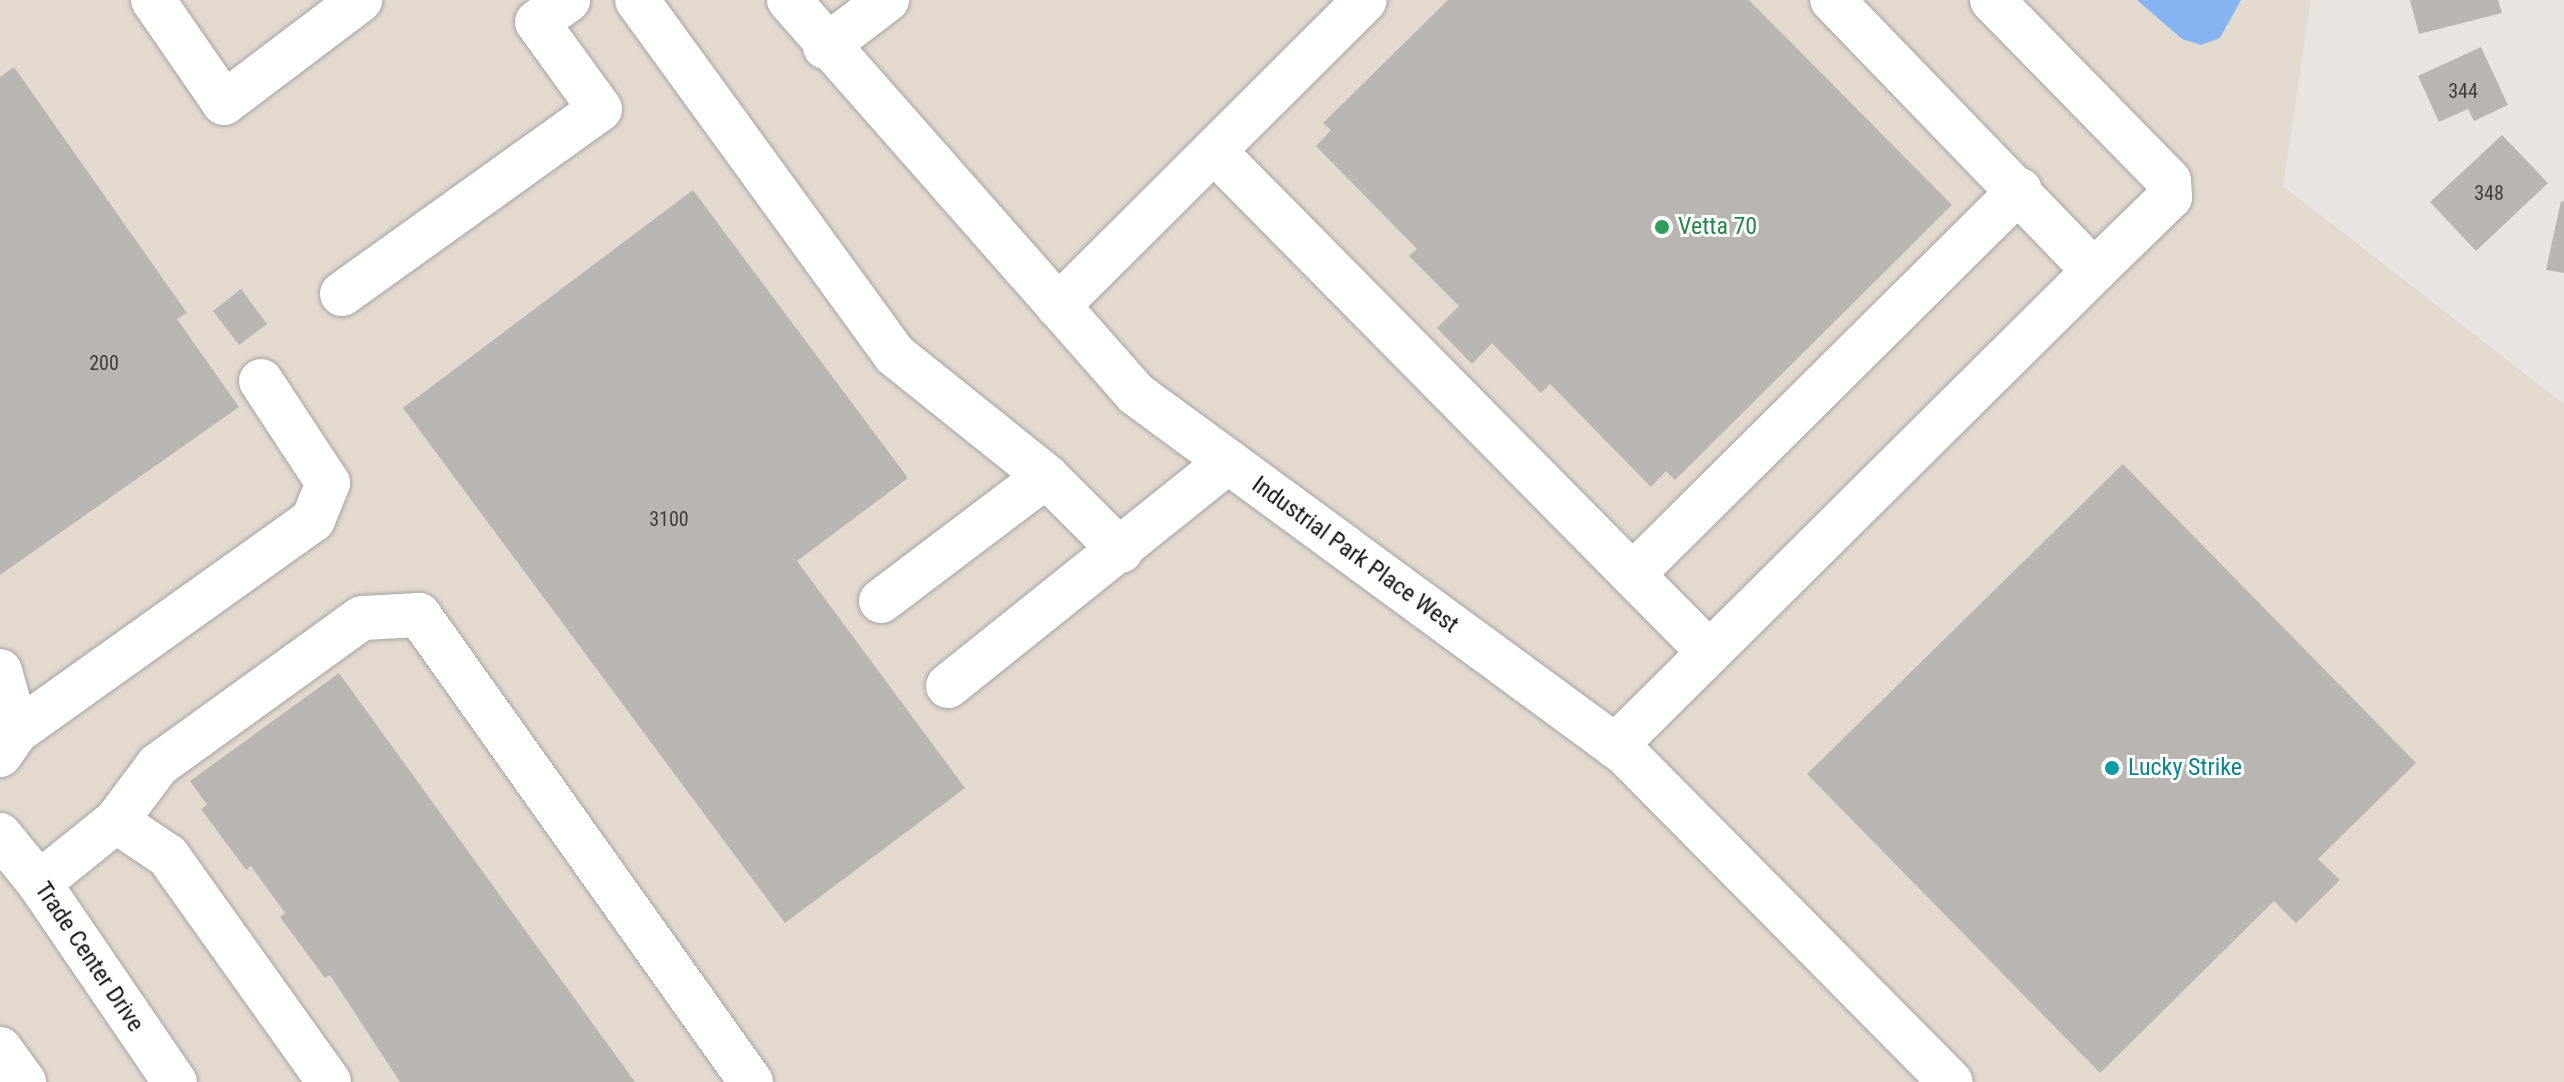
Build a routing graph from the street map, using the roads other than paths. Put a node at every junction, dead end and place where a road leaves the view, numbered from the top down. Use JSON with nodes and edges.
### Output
{"nodes":[{"id":1,"x":153,"y":0,"type":"edge"},
{"id":2,"x":360,"y":0,"type":"edge"},
{"id":3,"x":568,"y":0,"type":"edge"},
{"id":4,"x":637,"y":0,"type":"edge"},
{"id":5,"x":789,"y":0,"type":"edge"},
{"id":6,"x":887,"y":0,"type":"edge"},
{"id":7,"x":1365,"y":0,"type":"edge"},
{"id":8,"x":1832,"y":0,"type":"edge"},
{"id":9,"x":1992,"y":0,"type":"edge"},
{"id":10,"x":825,"y":47,"type":"junction"},
{"id":11,"x":1214,"y":151,"type":"junction"},
{"id":12,"x":2020,"y":190,"type":"junction"},
{"id":13,"x":2094,"y":271,"type":"junction"},
{"id":14,"x":342,"y":294,"type":"dead end"},
{"id":15,"x":1058,"y":306,"type":"junction"},
{"id":16,"x":261,"y":381,"type":"dead end"},
{"id":17,"x":1228,"y":462,"type":"junction"},
{"id":18,"x":1046,"y":476,"type":"junction"},
{"id":19,"x":1121,"y":551,"type":"junction"},
{"id":20,"x":1633,"y":574,"type":"junction"},
{"id":21,"x":881,"y":601,"type":"dead end"},
{"id":22,"x":1708,"y":651,"type":"junction"},
{"id":23,"x":0,"y":671,"type":"edge"},
{"id":24,"x":948,"y":686,"type":"dead end"},
{"id":25,"x":8,"y":743,"type":"edge"},
{"id":26,"x":1615,"y":746,"type":"junction"},
{"id":27,"x":116,"y":821,"type":"junction"},
{"id":28,"x":0,"y":835,"type":"edge"},
{"id":29,"x":39,"y":883,"type":"junction"},
{"id":30,"x":0,"y":1049,"type":"edge"},
{"id":31,"x":24,"y":1082,"type":"edge"},
{"id":32,"x":175,"y":1082,"type":"edge"},
{"id":33,"x":329,"y":1082,"type":"edge"},
{"id":34,"x":751,"y":1082,"type":"edge"},
{"id":35,"x":1951,"y":1082,"type":"edge"}],
"edges":[{"from":1,"to":2,"type":"street"},
{"from":3,"to":14,"type":"street"},
{"from":4,"to":18,"type":"street"},
{"from":5,"to":10,"type":"street","name":"Industrial Park Place West"},
{"from":6,"to":10,"type":"street"},
{"from":7,"to":11,"type":"street"},
{"from":8,"to":12,"type":"street"},
{"from":9,"to":13,"type":"street"},
{"from":10,"to":15,"type":"street","name":"Industrial Park Place West"},
{"from":11,"to":15,"type":"street"},
{"from":11,"to":20,"type":"street"},
{"from":12,"to":13,"type":"street"},
{"from":12,"to":20,"type":"street"},
{"from":13,"to":22,"type":"street"},
{"from":15,"to":17,"type":"street","name":"Industrial Park Place West"},
{"from":16,"to":25,"type":"street"},
{"from":17,"to":19,"type":"street"},
{"from":17,"to":26,"type":"street","name":"Industrial Park Place West"},
{"from":18,"to":19,"type":"street"},
{"from":18,"to":21,"type":"street"},
{"from":19,"to":24,"type":"street"},
{"from":20,"to":22,"type":"street"},
{"from":22,"to":26,"type":"street"},
{"from":23,"to":25,"type":"street"},
{"from":26,"to":35,"type":"street","name":"Industrial Park Place West"},
{"from":27,"to":29,"type":"street"},
{"from":27,"to":33,"type":"street"},
{"from":27,"to":34,"type":"street"},
{"from":28,"to":29,"type":"street","name":"Trade Center Drive"},
{"from":29,"to":32,"type":"street","name":"Trade Center Drive"},
{"from":30,"to":31,"type":"street"}]}
